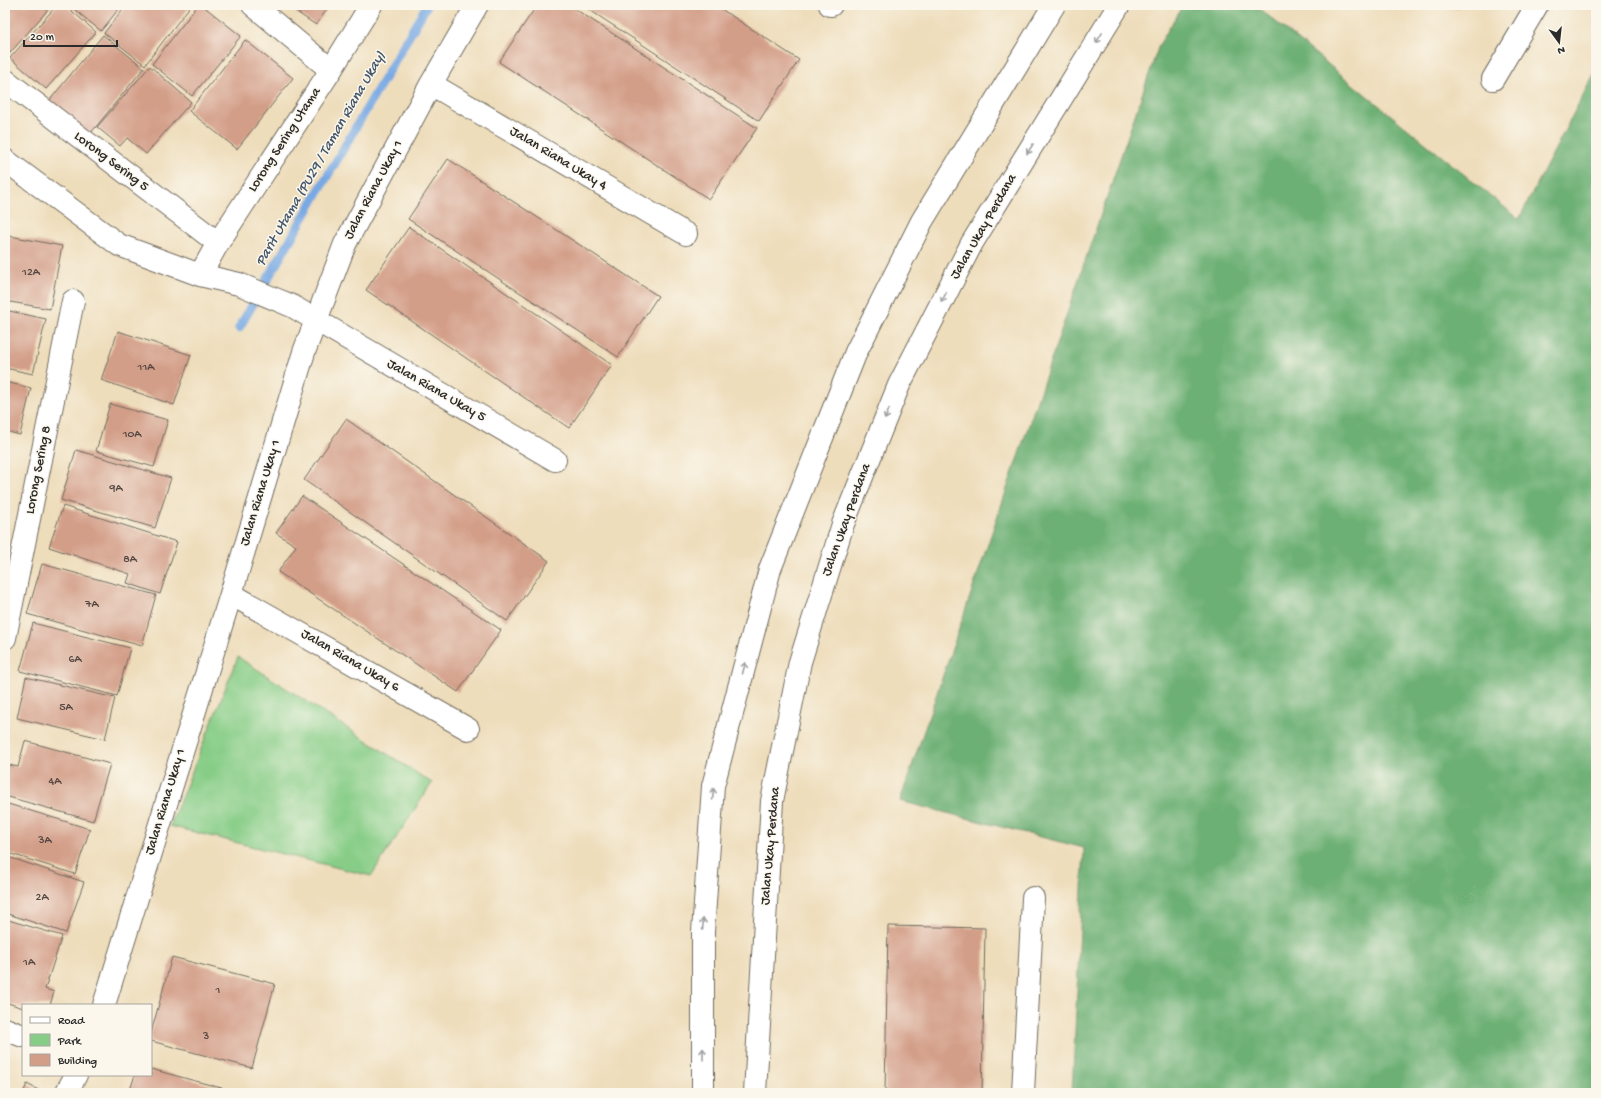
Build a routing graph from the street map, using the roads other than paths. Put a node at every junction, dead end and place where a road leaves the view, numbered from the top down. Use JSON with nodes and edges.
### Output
{"nodes":[{"id":1,"x":253,"y":5,"type":"edge"},
{"id":2,"x":371,"y":5,"type":"edge"},
{"id":3,"x":478,"y":5,"type":"edge"},
{"id":4,"x":1054,"y":5,"type":"edge"},
{"id":5,"x":1119,"y":5,"type":"edge"},
{"id":6,"x":1537,"y":5,"type":"edge"},
{"id":7,"x":331,"y":70,"type":"junction"},
{"id":8,"x":1493,"y":79,"type":"dead end"},
{"id":9,"x":5,"y":80,"type":"edge"},
{"id":10,"x":431,"y":84,"type":"junction"},
{"id":11,"x":5,"y":160,"type":"edge"},
{"id":12,"x":686,"y":234,"type":"dead end"},
{"id":13,"x":218,"y":243,"type":"junction"},
{"id":14,"x":200,"y":275,"type":"junction"},
{"id":15,"x":73,"y":301,"type":"dead end"},
{"id":16,"x":316,"y":322,"type":"junction"},
{"id":17,"x":555,"y":460,"type":"dead end"},
{"id":18,"x":231,"y":594,"type":"junction"},
{"id":19,"x":5,"y":638,"type":"edge"},
{"id":20,"x":468,"y":729,"type":"dead end"},
{"id":21,"x":1033,"y":898,"type":"dead end"},
{"id":22,"x":104,"y":1004,"type":"edge"},
{"id":23,"x":5,"y":1029,"type":"edge"},
{"id":24,"x":22,"y":1036,"type":"edge"},
{"id":25,"x":75,"y":1076,"type":"edge"},
{"id":26,"x":66,"y":1093,"type":"edge"},
{"id":27,"x":703,"y":1093,"type":"edge"},
{"id":28,"x":756,"y":1093,"type":"edge"},
{"id":29,"x":1023,"y":1093,"type":"edge"}],
"edges":[{"from":1,"to":7,"type":"street"},
{"from":2,"to":7,"type":"street","name":"Lorong Sering Utama"},
{"from":3,"to":10,"type":"street","name":"Jalan Riana Ukay 1"},
{"from":27,"to":4,"type":"street","one_way":true},
{"from":5,"to":28,"type":"street","name":"Jalan Ukay Perdana","one_way":true},
{"from":6,"to":8,"type":"street"},
{"from":7,"to":13,"type":"street","name":"Lorong Sering Utama"},
{"from":9,"to":13,"type":"street","name":"Lorong Sering 5"},
{"from":10,"to":12,"type":"street","name":"Jalan Riana Ukay 4"},
{"from":10,"to":16,"type":"street","name":"Jalan Riana Ukay 1"},
{"from":11,"to":14,"type":"street","name":"Jalan Riana Ukay 5"},
{"from":13,"to":14,"type":"street","name":"Lorong Sering Utama"},
{"from":14,"to":16,"type":"street","name":"Jalan Riana Ukay 5"},
{"from":15,"to":19,"type":"street","name":"Lorong Sering 8"},
{"from":16,"to":17,"type":"street","name":"Jalan Riana Ukay 5"},
{"from":16,"to":18,"type":"street","name":"Jalan Riana Ukay 1"},
{"from":18,"to":20,"type":"street","name":"Jalan Riana Ukay 6"},
{"from":18,"to":22,"type":"street","name":"Jalan Riana Ukay 1"},
{"from":21,"to":29,"type":"street"},
{"from":23,"to":24,"type":"street"},
{"from":25,"to":26,"type":"street"}]}
